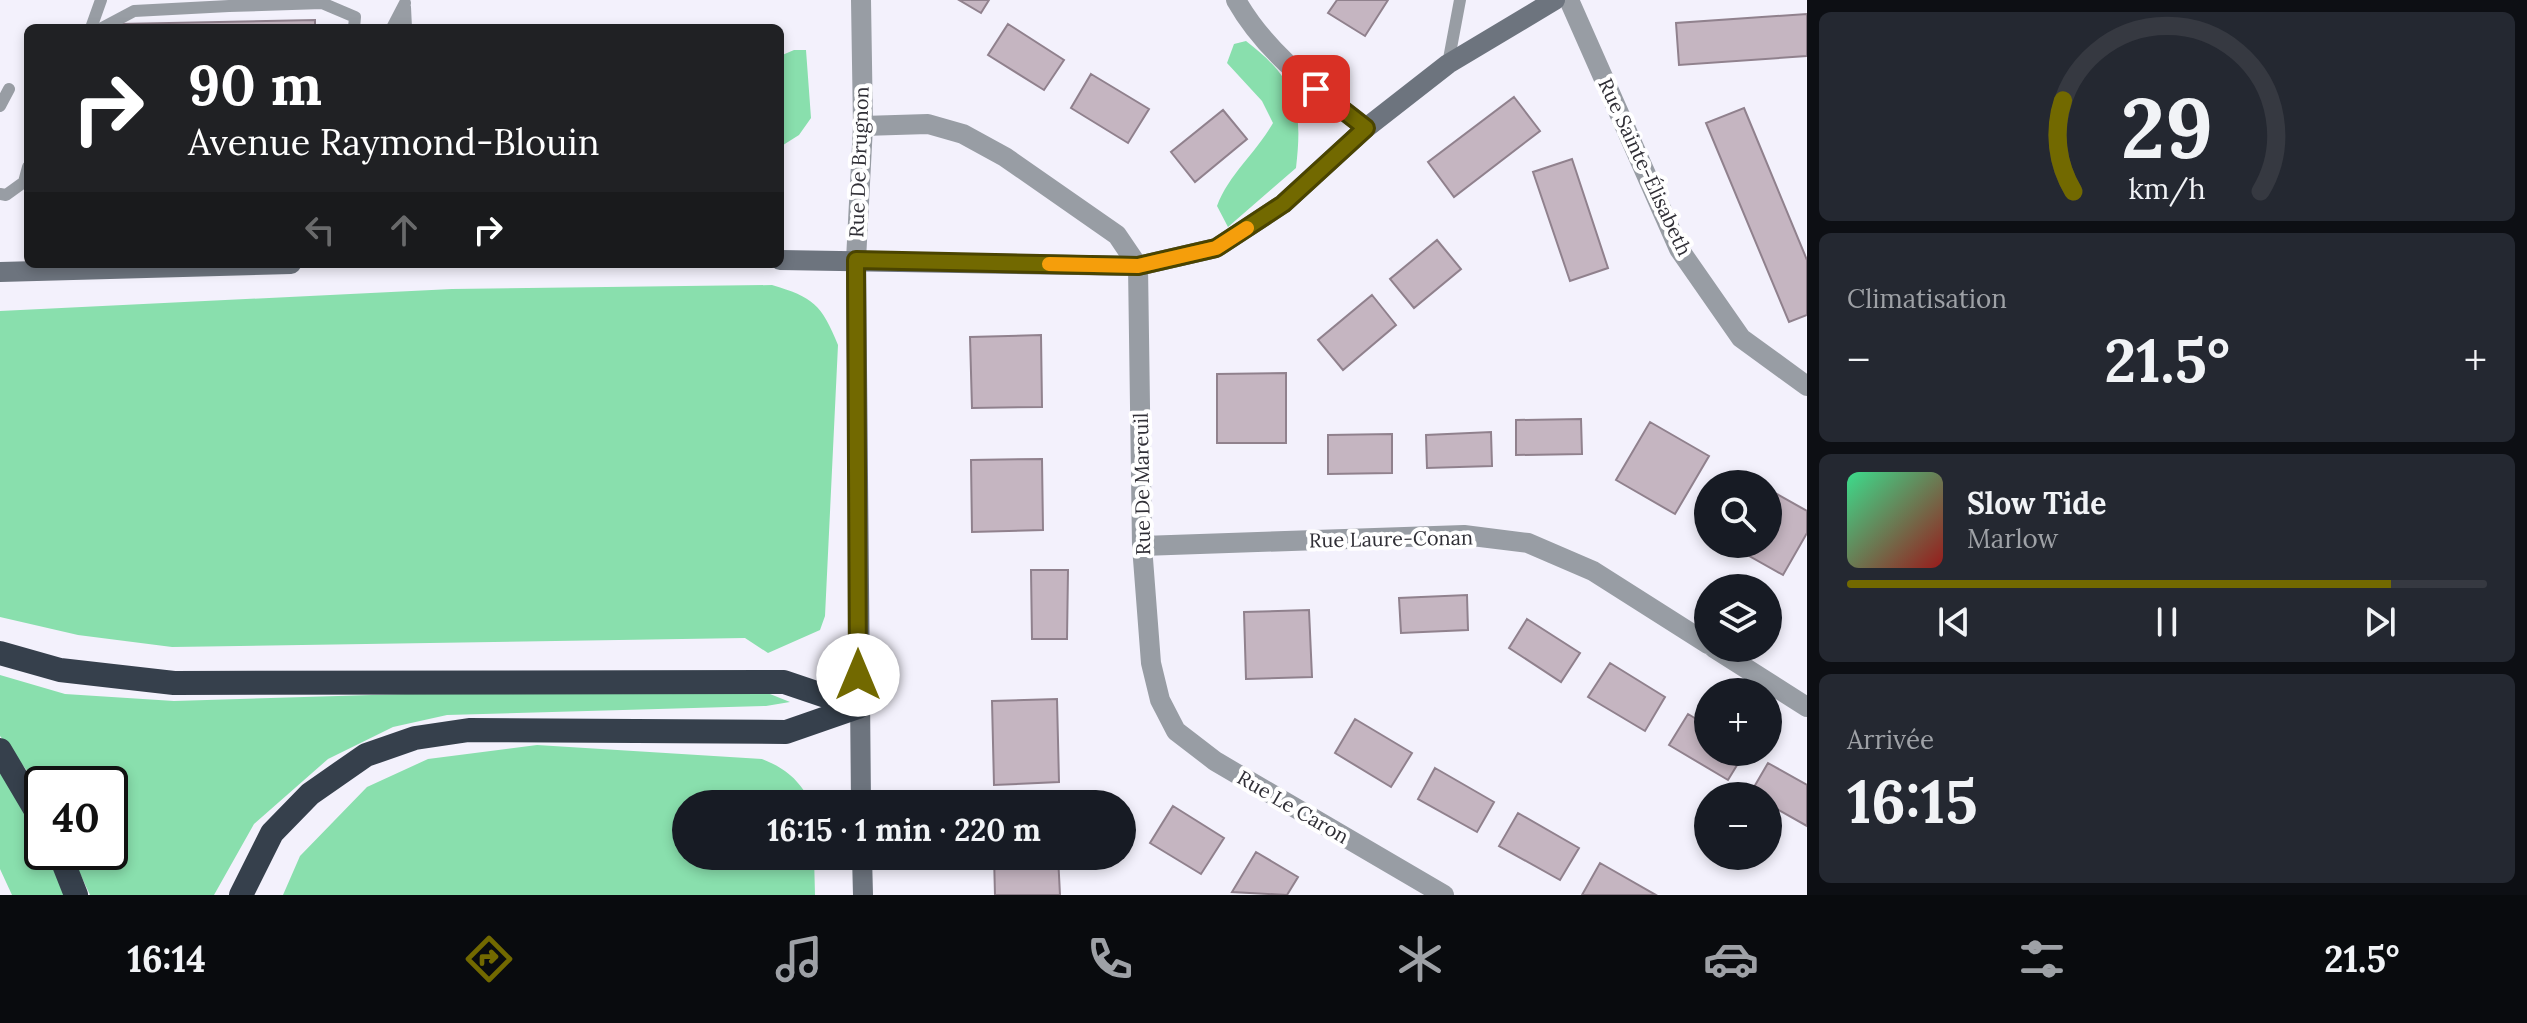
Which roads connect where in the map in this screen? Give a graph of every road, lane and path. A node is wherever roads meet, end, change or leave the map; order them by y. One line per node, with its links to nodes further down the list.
1 (101, 0): 8 (lane)
2 (861, 0): 16 (street, Rue De Brugnon)
3 (1236, 0): 17 (street)
4 (1460, 0): 13 (lane)
5 (1555, 0): 13 (street)
6 (1569, 0): 25 (street, Rue Sainte-Élisabeth)
7 (405, 1): 11 (lane); 12 (lane)
8 (92, 24)
9 (110, 24): 10 (lane)
10 (354, 24)
11 (394, 24)
12 (406, 24)
13 (1448, 64): 17 (street)
14 (9, 89): 15 (lane)
15 (0, 106)
16 (863, 126): 21 (street, Rue De Brugnon); 22 (street)
17 (1366, 128): 22 (street)
18 (24, 182): 19 (lane)
19 (0, 194)
20 (784, 260): 21 (street)
21 (856, 260): 22 (street); 31 (street, Rue De Brugnon)
22 (1138, 266): 26 (street, Rue De Mareuil)
23 (50, 268): 24 (street)
24 (0, 272)
25 (1807, 386)
26 (1142, 546): 27 (street, Rue Laure-Conan); 30 (street, Rue De Mareuil)
27 (1694, 635)
28 (0, 653): 31 (highway)
29 (1736, 662): 32 (street)
30 (1160, 700): 41 (street, Rue Le Caron)
31 (858, 707): 34 (street, Rue De Brugnon); 39 (highway)
32 (1807, 707)
33 (0, 750): 35 (highway)
34 (861, 790)
35 (24, 791)
36 (66, 870): 38 (highway)
37 (862, 870): 40 (street)
38 (76, 895)
39 (241, 895)
40 (863, 895)
41 (1444, 895)

